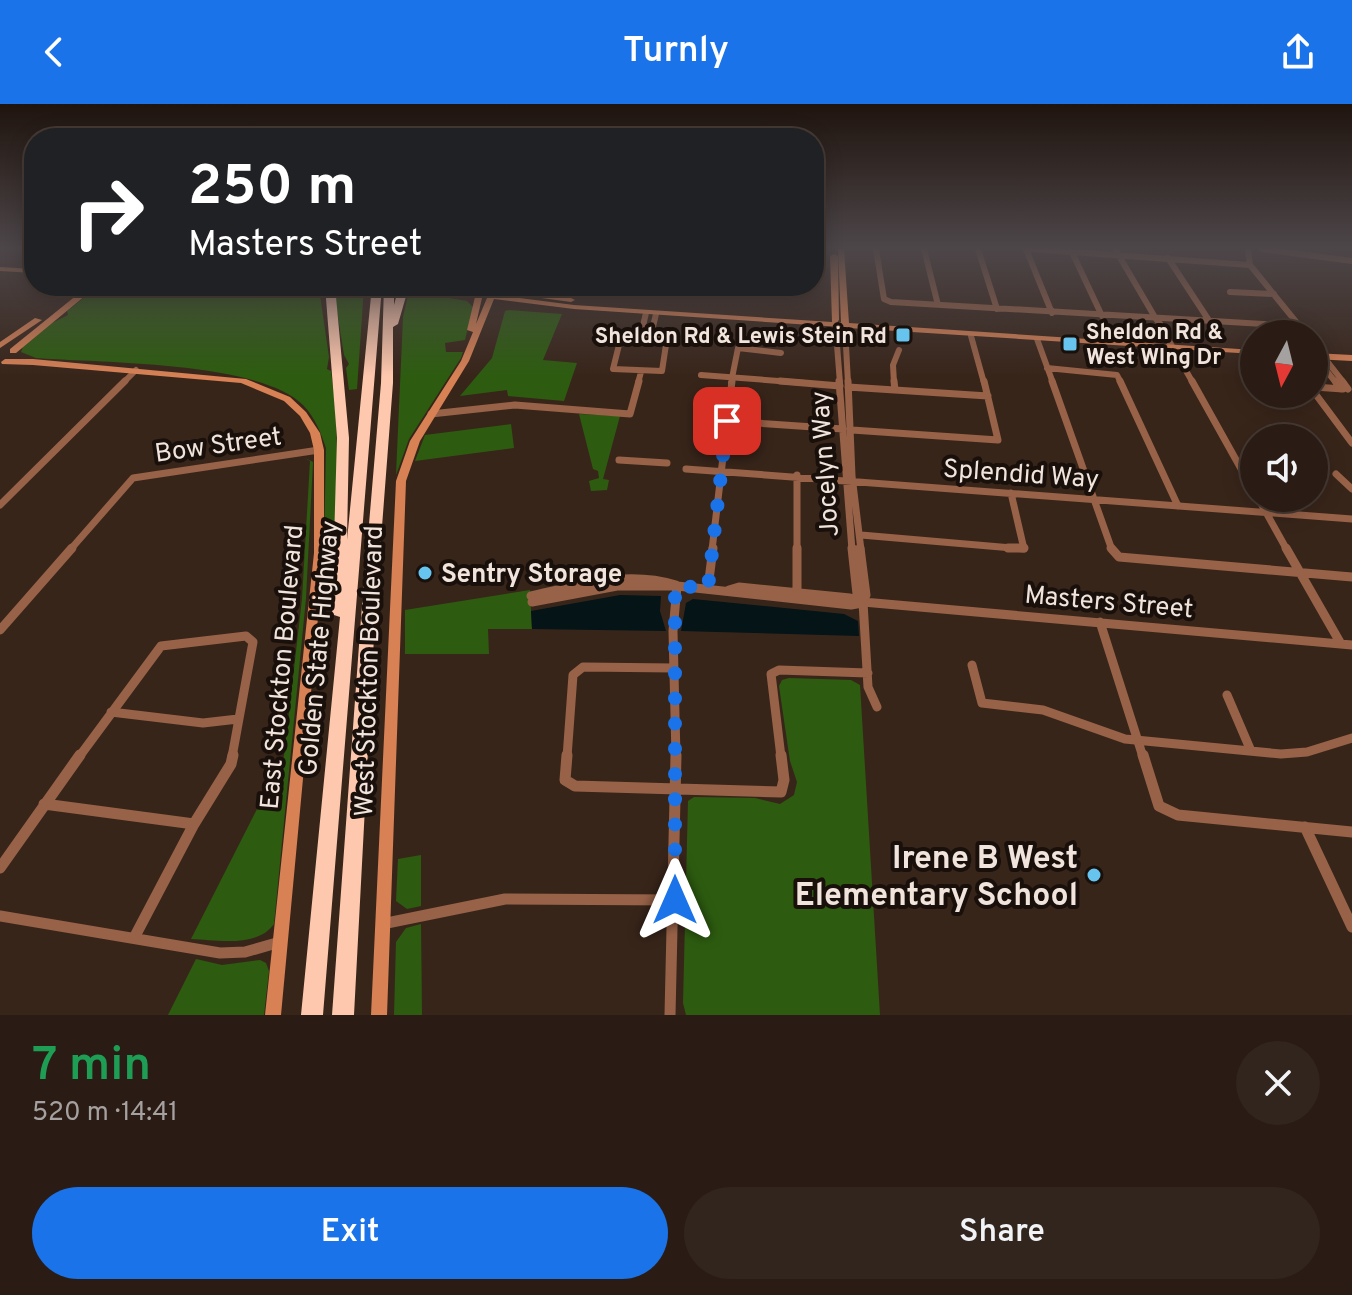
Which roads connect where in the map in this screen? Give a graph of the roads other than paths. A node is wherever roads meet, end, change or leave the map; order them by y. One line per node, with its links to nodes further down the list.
1 (839, 292): 35 (street)
2 (842, 292): 35 (street)
3 (883, 292): 24 (street)
4 (935, 292): 24 (street)
5 (991, 292): 27 (street)
6 (1044, 292): 29 (street)
7 (1091, 292): 31 (street)
8 (1141, 292): 32 (street)
9 (1190, 292): 34 (street)
10 (1230, 292): 12 (street)
11 (1272, 292): 12 (street)
12 (1274, 294): 33 (street)
13 (70, 296): 37 (street)
14 (70, 296): 44 (street)
15 (80, 296): 37 (street)
16 (328, 296): 106 (highway)
17 (374, 296): 106 (highway, Golden State Highway)
18 (389, 296): 40 (highway, Golden State Highway)
19 (404, 296): 40 (highway)
20 (479, 296): 45 (street, West Stockton Boulevard)
21 (492, 296): 45 (street, West Stockton Boulevard)
22 (520, 296): 25 (street)
23 (533, 296): 26 (street)
24 (938, 305): 27 (street)
25 (583, 308): 26 (street); 28 (street)
26 (679, 309): 35 (street)
27 (997, 309): 29 (street)
28 (646, 313): 30 (street); 38 (street)
29 (1052, 313): 31 (street)
30 (656, 314): 35 (street); 39 (street)
31 (1102, 316): 32 (street)
32 (1157, 320): 34 (street); 43 (street)
33 (1294, 320)
34 (1210, 322): 36 (street)
35 (840, 323): 41 (street); 43 (street); 60 (street, Jocelyn Way)
36 (1240, 323)
37 (44, 325): 48 (street)
38 (642, 330): 39 (street); 57 (street)
39 (652, 330): 57 (street)
40 (390, 332): 124 (highway, Golden State Highway)
41 (971, 336): 42 (street); 63 (street)
42 (1037, 339): 43 (street); 55 (street)
43 (1168, 341): 46 (street); 73 (street)
44 (0, 347): 48 (street, East Stockton Boulevard)
45 (470, 347): 65 (street, West Stockton Boulevard)
46 (1240, 349)
47 (899, 350): 62 (street)
48 (13, 352): 52 (street, East Stockton Boulevard); 53 (street)
49 (781, 353): 59 (street)
50 (1328, 353): 51 (street)
51 (1352, 355)
52 (33, 362): 53 (street, East Stockton Boulevard); 56 (street, East Stockton Boulevard)
53 (2, 363)
54 (1328, 366): 61 (street)
55 (1047, 368): 81 (street); 83 (street)
56 (136, 370): 70 (street, East Stockton Boulevard); 82 (street)
57 (641, 372): 65 (street)
58 (701, 375): 59 (street)
59 (732, 379): 60 (street); 66 (street)
60 (844, 386): 62 (street); 67 (street, Jocelyn Way)
61 (1347, 389)
62 (895, 390): 63 (street)
63 (988, 396): 67 (street)
64 (1328, 407): 68 (street)
65 (434, 410): 118 (street, West Stockton Boulevard)
66 (727, 421): 67 (street); 75 (street)
67 (847, 430): 78 (street, Jocelyn Way)
68 (1348, 433): 69 (street)
69 (1352, 443)
70 (319, 450): 96 (street, Bow Street); 121 (street, East Stockton Boulevard)
71 (619, 460): 72 (street)
72 (667, 463)
73 (1240, 467)
74 (686, 469): 75 (street, Splendid Way)
75 (721, 470): 77 (street, Splendid Way); 90 (street)
76 (1336, 474): 79 (street)
77 (797, 475): 78 (street, Splendid Way); 92 (street)
78 (849, 480): 80 (street, Splendid Way); 86 (street, Jocelyn Way); 94 (street, Jocelyn Way)
79 (1352, 489)
80 (1011, 493): 81 (street, Splendid Way); 86 (street)
81 (1093, 499): 83 (street, Splendid Way); 87 (street)
82 (0, 505)
83 (1178, 506): 84 (street, Splendid Way)
84 (1266, 513): 85 (street, Splendid Way); 87 (street)
85 (1352, 519)
86 (861, 535): 94 (street, Jocelyn Way)
87 (1300, 573): 88 (street); 97 (street)
88 (1352, 577)
89 (677, 586): 90 (street, Masters Street); 93 (street, Masters Street); 100 (street)
90 (708, 588): 91 (street, Masters Street)
91 (729, 590): 92 (street, Masters Street); 94 (street, Masters Street)
92 (797, 592): 94 (street, Masters Street)
93 (531, 599)
94 (863, 602): 95 (street, Masters Street); 101 (street, Jocelyn Way)
95 (1100, 622): 97 (street, Masters Street); 108 (street)
96 (0, 630)
97 (1341, 644): 98 (street, Masters Street)
98 (1352, 645)
99 (972, 665): 108 (street)
100 (674, 668): 110 (street); 110 (street)
101 (868, 673): 103 (street, Jocelyn Way); 110 (street)
102 (1227, 695): 109 (street)
103 (877, 707)
104 (111, 712): 105 (street); 105 (street); 111 (street)
105 (238, 719): 112 (street)
106 (336, 727): 123 (highway, Golden State Highway)
107 (1352, 738): 109 (street)
108 (1136, 739): 109 (street); 113 (street)
109 (1251, 751)
110 (675, 787): 116 (street)
111 (44, 804): 112 (street); 115 (street)
112 (194, 824): 120 (street)
113 (1305, 827): 114 (street); 119 (street)
114 (1352, 832)
115 (0, 868)
116 (675, 900): 118 (street); 126 (street)
117 (0, 916): 120 (street)
118 (382, 924): 125 (street, West Stockton Boulevard)
119 (1352, 927)
120 (134, 938): 121 (street)
121 (281, 942): 122 (street, East Stockton Boulevard)
122 (273, 1015)
123 (312, 1015)
124 (343, 1015)
125 (379, 1015)
126 (670, 1015)

